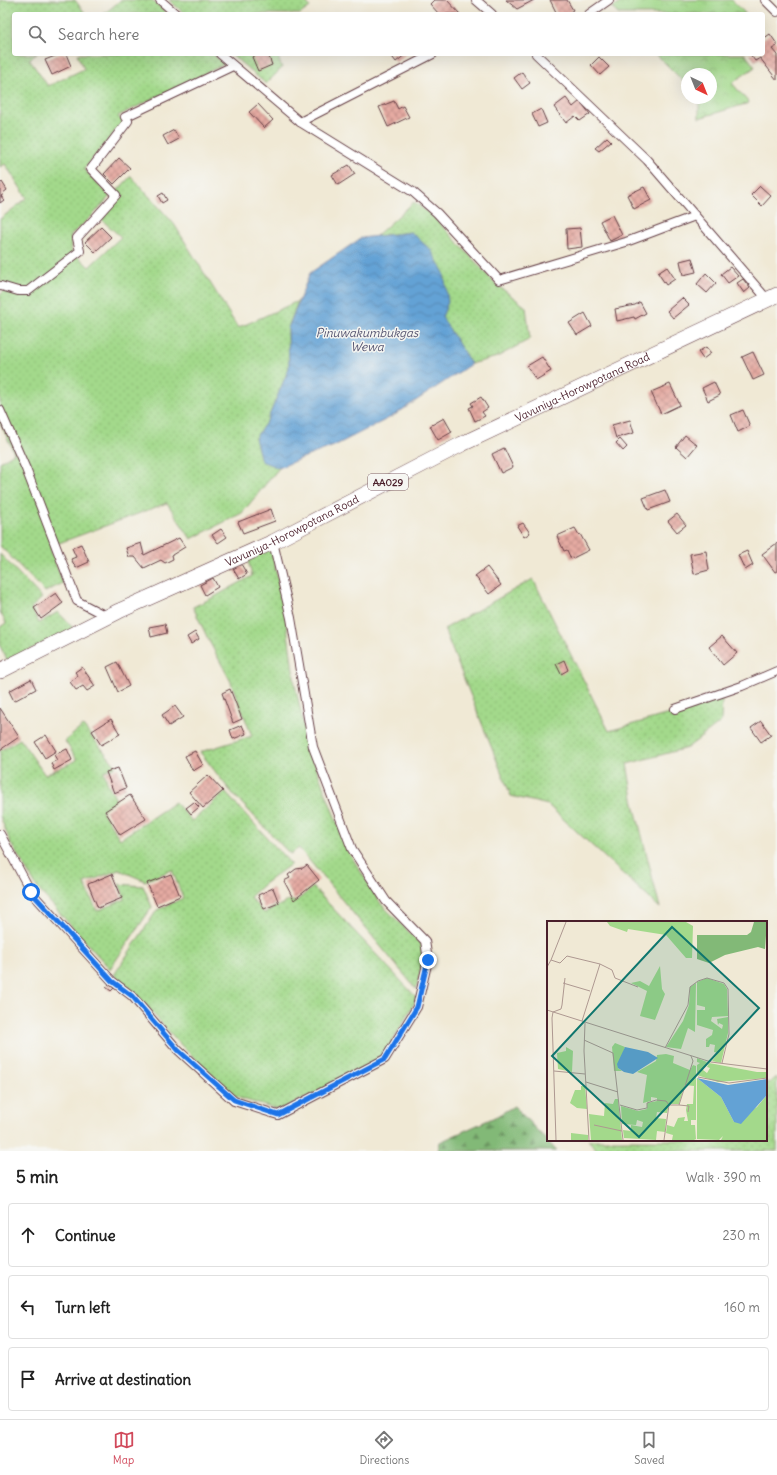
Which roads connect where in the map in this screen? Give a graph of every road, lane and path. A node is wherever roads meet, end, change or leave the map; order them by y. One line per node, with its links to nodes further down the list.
1 (160, 0): 5 (street)
2 (476, 0): 6 (street)
3 (609, 0): 7 (street)
4 (765, 0): 8 (street)
5 (174, 12)
6 (490, 12)
7 (592, 12)
8 (777, 12)
9 (222, 56): 12 (street)
10 (428, 56): 13 (street)
11 (539, 56): 14 (street)
12 (233, 66): 13 (street); 15 (street)
13 (300, 122): 14 (street)
14 (695, 216): 16 (street)
15 (0, 286)
16 (772, 297): 18 (highway, Vavuniya-Horowpotana Road / AA029)
17 (0, 410): 19 (street)
18 (273, 542): 19 (highway, Vavuniya-Horowpotana Road / AA029); 23 (street)
19 (108, 617): 20 (highway, Vavuniya-Horowpotana Road / AA029)
20 (0, 671)
21 (777, 671): 22 (street)
22 (675, 709)
23 (0, 834)

